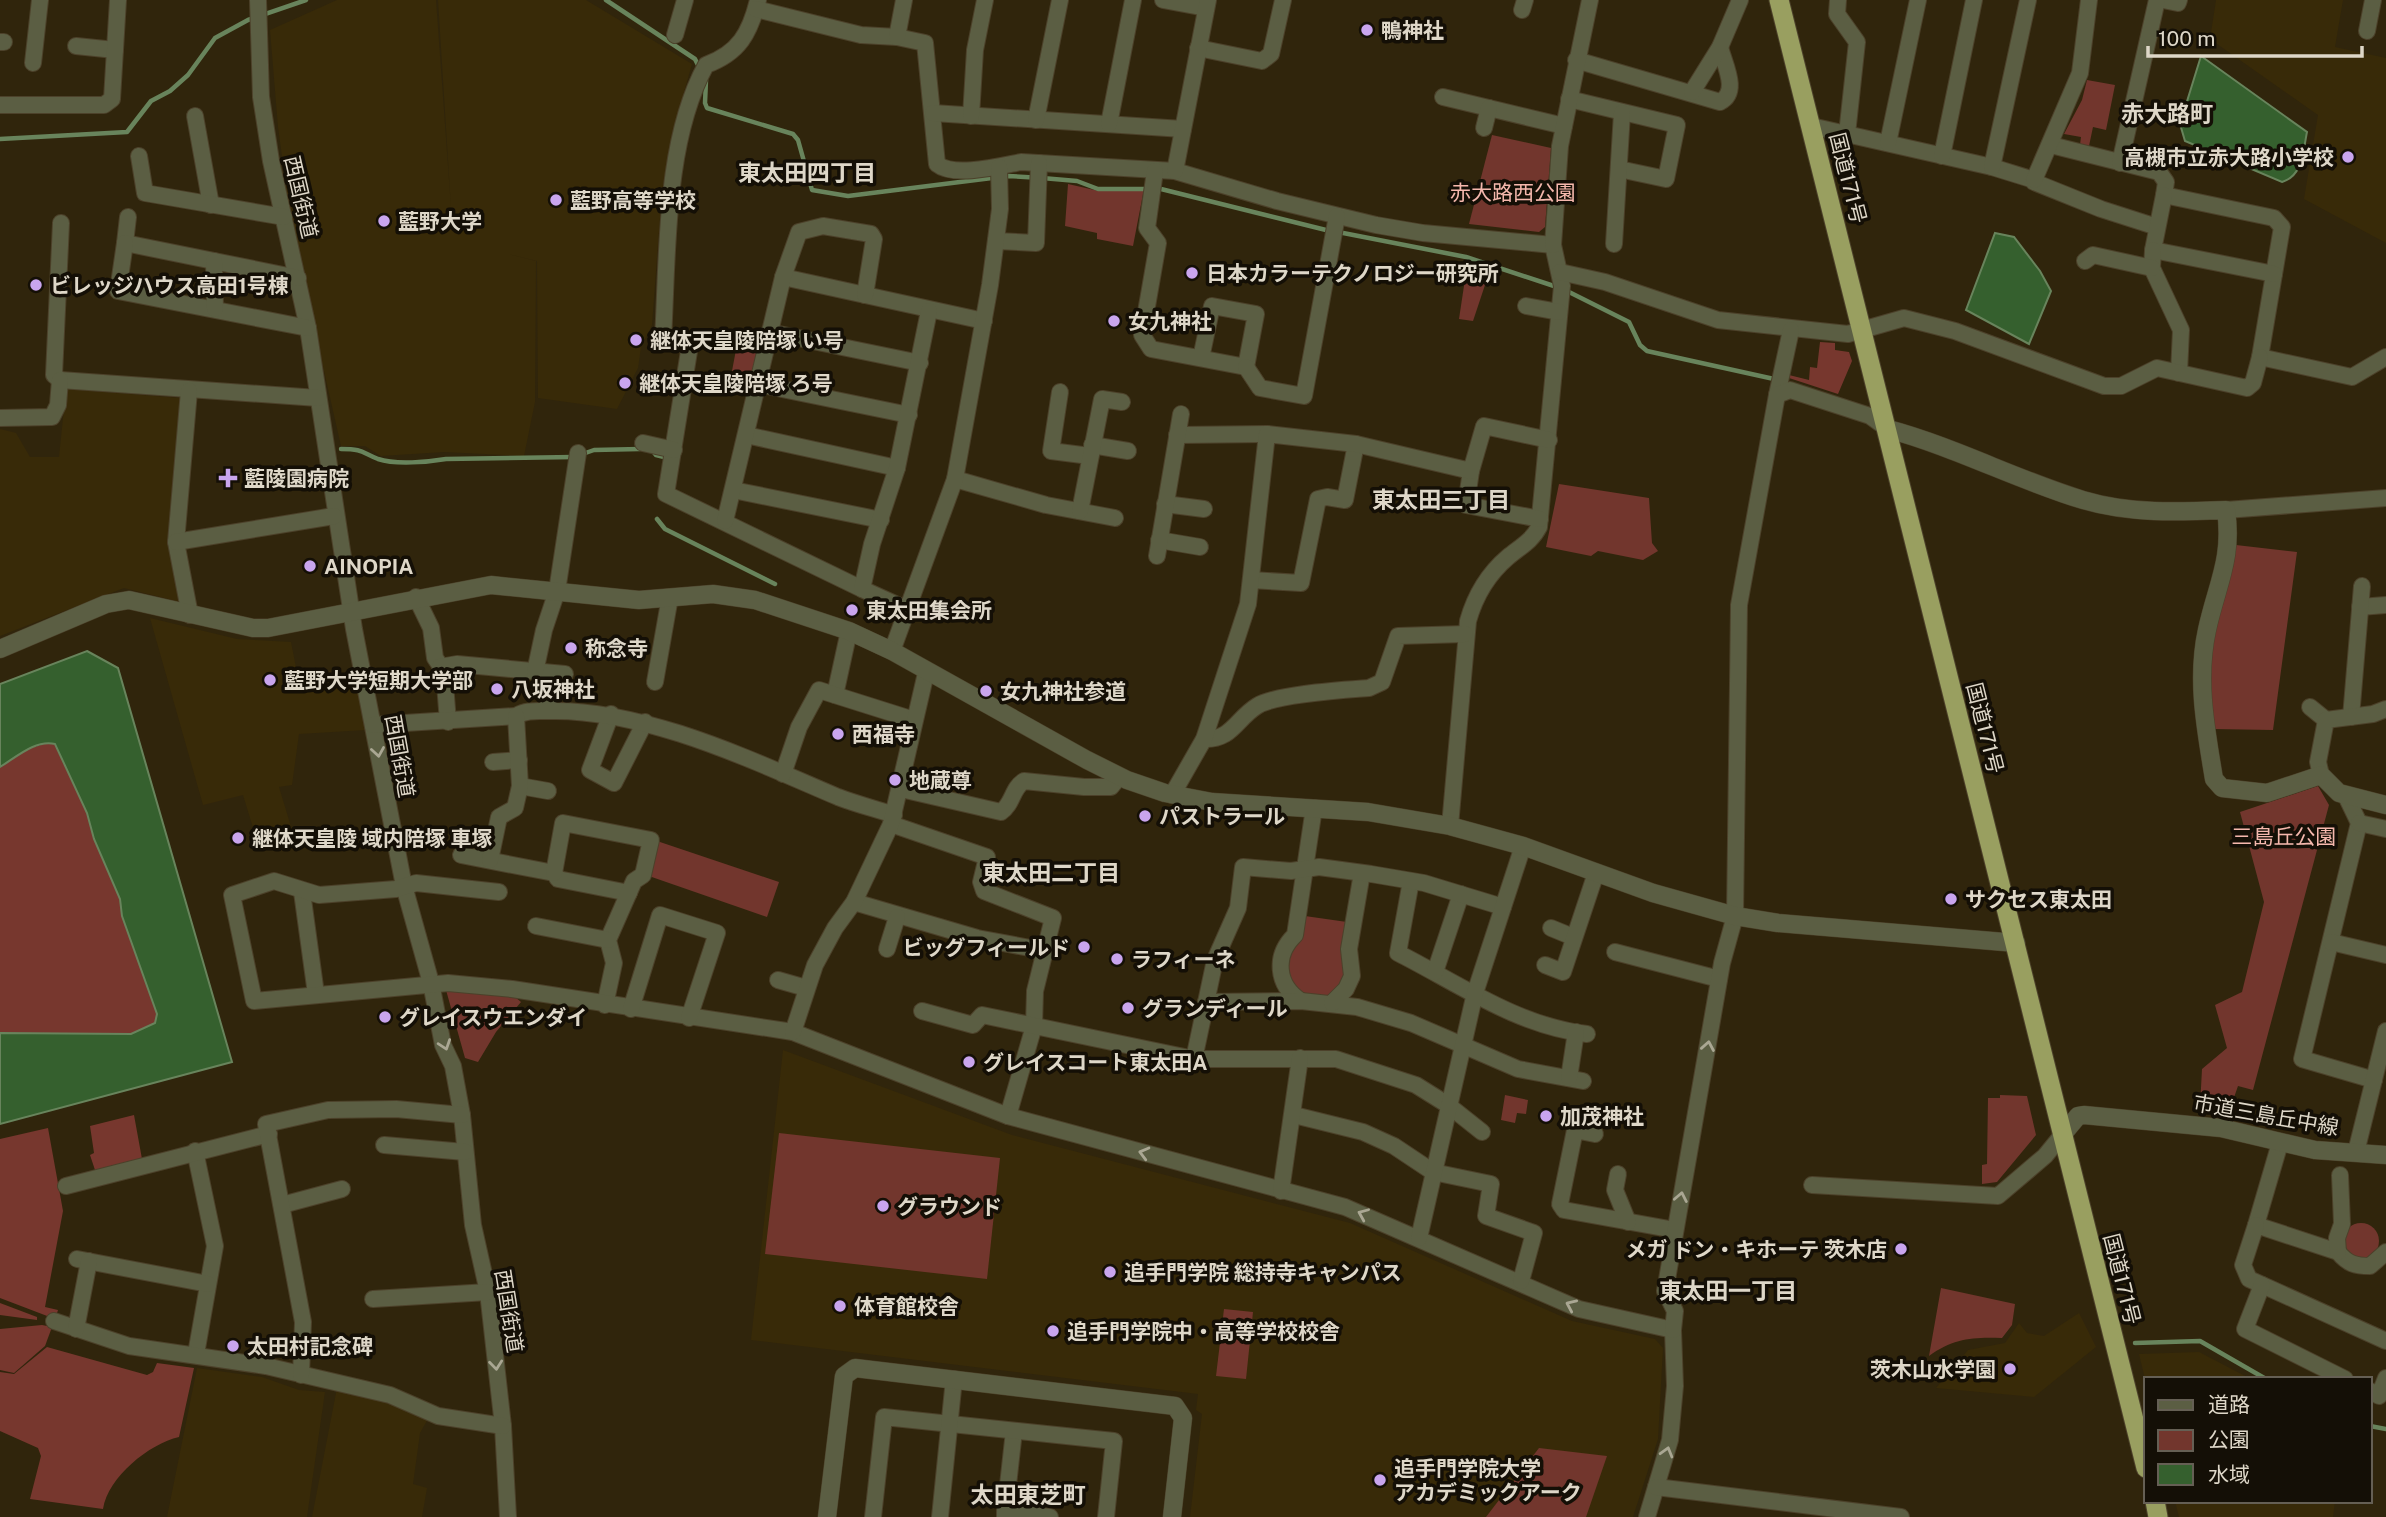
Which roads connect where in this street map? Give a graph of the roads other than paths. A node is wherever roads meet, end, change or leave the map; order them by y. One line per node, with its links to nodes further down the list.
1 (40, 0): 33 (street)
2 (118, 0): 31 (street)
3 (258, 0): 66 (street, 西国街道)
4 (685, 0): 26 (street)
5 (904, 0): 27 (street)
6 (985, 0): 42 (street)
7 (1060, 0): 43 (street)
8 (1133, 0): 44 (street)
9 (1163, 0): 24 (street)
10 (1283, 0): 30 (street)
11 (1590, 0): 32 (street)
12 (1740, 0): 29 (street)
13 (1779, 0): 46 (highway, 国道171号)
14 (1838, 0): 49 (street)
15 (1918, 0): 50 (street)
16 (1974, 0): 53 (street)
17 (2028, 0): 57 (street)
18 (2089, 0): 51 (street)
19 (2157, 0): 55 (street)
20 (2163, 0): 21 (street)
21 (2179, 0)
22 (2373, 0): 25 (street)
23 (757, 4): 27 (street); 116 (street)
24 (1207, 4): 30 (street)
25 (2367, 31)
26 (675, 35)
27 (897, 37): 39 (street)
28 (76, 46): 31 (street)
29 (1720, 47): 34 (street); 34 (street)
30 (1198, 48): 48 (street)
31 (115, 50): 37 (street)
32 (1576, 60): 34 (street); 36 (street)
33 (33, 63)
34 (1692, 92)
35 (1443, 97): 38 (street)
36 (1569, 99): 40 (street); 45 (street)
37 (0, 105)
38 (1489, 108): 45 (street); 47 (street)
39 (933, 113): 42 (street); 56 (street)
40 (1622, 113): 58 (street); 58 (street)
41 (195, 116): 63 (street)
42 (971, 116): 43 (street)
43 (1036, 120): 44 (street)
44 (1109, 124): 48 (street)
45 (1564, 126): 72 (street)
46 (1811, 126): 49 (street); 90 (highway, 国道171号)
47 (1484, 128)
48 (1183, 129): 60 (street)
49 (1847, 134): 50 (street)
50 (1888, 143): 53 (street)
51 (2051, 145): 55 (street); 61 (street)
52 (138, 156): 63 (street)
53 (1942, 156): 57 (street)
54 (1039, 163): 56 (street); 59 (street); 69 (street)
55 (2120, 163): 62 (street)
56 (999, 167): 69 (street)
57 (1992, 167): 61 (street)
58 (1619, 169): 71 (street)
59 (1155, 170): 60 (street); 95 (street)
60 (1175, 171): 64 (street)
61 (2034, 180): 68 (street)
62 (2164, 195): 68 (street); 78 (street)
63 (211, 205): 66 (street)
64 (1337, 216): 72 (street); 97 (street)
65 (128, 217): 70 (street)
66 (285, 217): 80 (street, 西国街道)
67 (61, 223): 99 (street)
68 (2157, 227): 73 (street)
69 (996, 241): 88 (street)
70 (125, 243): 74 (street); 85 (street)
71 (1614, 244)
72 (1553, 245): 77 (street)
73 (2153, 250): 76 (street); 78 (street)
74 (214, 261): 80 (street); 85 (street)
75 (2085, 261): 76 (street)
76 (2152, 268): 98 (street)
77 (1560, 272): 87 (street); 91 (street)
78 (2274, 274): 93 (street)
79 (783, 277): 82 (street); 82 (street); 92 (street)
80 (298, 278): 89 (street, 西国街道)
81 (1216, 289): 83 (street)
82 (865, 295): 86 (street)
83 (1212, 306): 95 (street); 97 (street)
84 (1526, 306): 87 (street)
85 (215, 309): 89 (street)
86 (929, 311): 88 (street); 96 (street)
87 (1559, 312): 113 (street)
88 (984, 321): 122 (street)
89 (308, 328): 104 (street, 西国街道)
90 (1863, 329): 91 (street); 98 (street); 109 (highway, 国道171号)
91 (1791, 330): 103 (street)
92 (769, 331): 96 (street); 100 (street)
93 (2260, 357): 94 (street); 98 (street)
94 (2386, 357)
95 (1201, 358): 97 (street)
96 (920, 363): 107 (street)
97 (1246, 367)
98 (2179, 373)
99 (60, 380): 101 (street); 108 (street)
100 (758, 384): 107 (street); 111 (street)
101 (189, 391): 104 (street); 134 (street)
102 (1060, 393): 117 (street)
103 (1777, 395): 109 (street); 200 (street)
104 (318, 398): 129 (street, 西国街道)
105 (1122, 402): 117 (street)
106 (1181, 414): 112 (street)
107 (909, 415): 120 (street)
108 (0, 418)
109 (1888, 429): 127 (street); 206 (highway, 国道171号)
110 (1267, 434): 112 (street); 115 (street); 136 (street)
111 (746, 435): 120 (street); 123 (street)
112 (1177, 435): 125 (street)
113 (1549, 440): 121 (street); 131 (street)
114 (643, 443): 116 (street)
115 (1356, 444): 121 (street); 136 (street)
116 (674, 450): 133 (street)
117 (1091, 451): 118 (street); 128 (street)
118 (1128, 451)
119 (577, 455): 139 (street)
120 (897, 468): 132 (street)
121 (1471, 471): 131 (street)
122 (956, 480): 128 (street); 144 (street)
123 (733, 490): 132 (street); 133 (street)
124 (2386, 498): 127 (street)
125 (1166, 504): 126 (street); 135 (street)
126 (1204, 509)
127 (2226, 510): 171 (street)
128 (1080, 511): 130 (street)
129 (334, 516): 134 (street); 145 (street, 西国街道)
130 (1115, 518)
131 (1540, 519): 148 (street)
132 (881, 520): 138 (street)
133 (725, 521): 138 (street)
134 (176, 542): 146 (street)
135 (1200, 547)
136 (1251, 580): 167 (street)
137 (2362, 586): 143 (street)
138 (862, 589): 144 (street)
139 (557, 591): 140 (street); 141 (street); 152 (street)
140 (416, 597): 145 (street); 151 (street)
141 (670, 597): 147 (street); 154 (street)
142 (2386, 605): 143 (street)
143 (2360, 607): 161 (street)
144 (906, 609): 150 (street)
145 (352, 612): 146 (street); 166 (street, 西国街道)
146 (190, 615): 149 (street)
147 (849, 631): 150 (street); 155 (street)
148 (1465, 634): 167 (street); 182 (street)
149 (0, 649)
150 (892, 651): 153 (street)
151 (440, 667): 152 (street); 164 (street)
152 (550, 673): 158 (street)
153 (926, 673): 162 (street); 172 (street)
154 (655, 682)
155 (835, 695): 162 (street); 170 (street)
156 (2310, 707): 163 (street)
157 (2386, 709): 161 (street)
158 (548, 711): 159 (street); 160 (street)
159 (611, 714): 165 (street); 165 (street)
160 (516, 716): 164 (street); 168 (street)
161 (2351, 717): 163 (street)
162 (914, 720): 174 (street)
163 (2326, 720): 171 (street)
164 (448, 722): 166 (street)
165 (645, 722): 170 (street)
166 (373, 725): 192 (street, 西国街道, one-way to 192)
167 (1204, 739): 176 (street)
168 (519, 760): 169 (street); 173 (street)
169 (493, 762)
170 (783, 774): 180 (street)
171 (2321, 775): 177 (street)
172 (1119, 777): 174 (street); 176 (street)
173 (520, 786): 175 (street); 186 (street)
174 (901, 789): 180 (street)
175 (548, 791)
176 (1172, 795): 179 (street)
177 (2346, 796): 178 (street); 181 (street)
178 (2386, 805)
179 (1314, 808): 182 (street); 187 (street)
180 (893, 820): 197 (street); 208 (street)
181 (2360, 823): 183 (street); 205 (street)
182 (1450, 826): 184 (street)
183 (2386, 829)
184 (1522, 846): 190 (street); 198 (street)
185 (461, 855): 186 (street)
186 (490, 860): 188 (street)
187 (1305, 869): 189 (street); 219 (street); 220 (street)
188 (554, 873): 195 (street); 195 (street)
189 (1362, 873): 191 (street); 221 (street)
190 (1596, 873): 200 (street); 203 (street)
191 (1411, 881): 196 (street); 212 (street)
192 (404, 886): 193 (street); 194 (street); 215 (street, 西国街道)
193 (302, 891): 218 (street); 218 (street)
194 (499, 892)
195 (629, 893): 204 (street)
196 (1461, 894): 198 (street); 212 (street)
197 (854, 902): 199 (street); 216 (street)
198 (1503, 906): 217 (street)
199 (897, 916): 207 (street); 208 (street)
200 (1735, 916): 206 (street); 213 (street)
201 (536, 926): 204 (street)
202 (1552, 928): 203 (street)
203 (1573, 937): 211 (street)
204 (608, 940): 222 (street)
205 (2331, 942): 210 (street); 232 (street)
206 (2016, 943): 240 (highway, 国道171号)
207 (887, 949)
208 (1046, 951): 226 (street)
209 (1615, 952): 213 (street)
210 (2386, 955)
211 (1545, 965)
212 (1435, 972): 217 (street)
213 (1719, 979): 257 (street, one-way to 213)
214 (778, 980): 216 (street)
215 (431, 983): 218 (street); 222 (street); 234 (street, 西国街道, one-way to 234)
216 (806, 988): 228 (street)
217 (1475, 993): 229 (street); 229 (street)
218 (316, 994)
219 (1301, 1000): 220 (street); 221 (street)
220 (1206, 1002): 231 (street)
221 (1332, 1003): 229 (street)
222 (605, 1004): 223 (street)
223 (631, 1009): 225 (street); 225 (street)
224 (922, 1011): 226 (street)
225 (689, 1018): 228 (street)
226 (1034, 1026): 231 (street); 236 (street)
227 (2386, 1031): 232 (street)
228 (793, 1032): 236 (street)
229 (1462, 1045): 233 (street)
230 (1300, 1058): 231 (street); 233 (street); 235 (street)
231 (1194, 1059)
232 (2374, 1080): 245 (street)
233 (1448, 1105): 237 (street); 247 (street)
234 (463, 1115): 238 (street); 244 (street, 西国街道)
235 (1294, 1115): 247 (street); 253 (street)
236 (1008, 1116): 253 (street, one-way to 236)
237 (1482, 1132)
238 (269, 1134): 243 (street); 254 (street)
239 (1595, 1134): 255 (street)
240 (2063, 1134): 241 (street, 市道三島丘中線); 250 (street); 279 (highway, 国道171号)
241 (2280, 1143): 245 (street, 市道三島丘中線); 256 (street)
242 (384, 1145): 244 (street)
243 (195, 1152): 251 (street); 262 (street)
244 (465, 1152): 264 (street, 西国街道)
245 (2356, 1152): 246 (street, 市道三島丘中線)
246 (2386, 1155)
247 (1433, 1172): 258 (street); 261 (street)
248 (1618, 1174): 255 (street)
249 (2340, 1175): 259 (street)
250 (1812, 1185)
251 (66, 1186)
252 (342, 1189): 254 (street)
253 (1282, 1191): 258 (street, one-way to 253)
254 (282, 1205): 271 (street)
255 (1628, 1222): 257 (street)
256 (2256, 1225): 259 (street); 263 (street)
257 (1675, 1230): 268 (street)
258 (1419, 1238): 261 (street)
259 (2338, 1252): 260 (street)
260 (2386, 1252)
261 (1521, 1281): 268 (street, one-way to 261)
262 (208, 1284): 267 (street); 270 (street)
263 (2262, 1285): 269 (street); 272 (street)
264 (488, 1292): 265 (street); 277 (street, 西国街道, one-way to 277)
265 (373, 1299)
266 (54, 1321): 267 (street)
267 (76, 1329): 270 (street)
268 (1673, 1330): 280 (street, one-way to 268)
269 (2386, 1341)
270 (196, 1354): 271 (street)
271 (301, 1375): 277 (street)
272 (2341, 1377)
273 (2386, 1378): 275 (street)
274 (954, 1379): 276 (street); 283 (street); 288 (street)
275 (2372, 1392)
276 (949, 1424): 278 (street); 284 (street); 285 (street)
277 (503, 1426): 282 (street, 西国街道)
278 (1014, 1431): 281 (street); 287 (street)
279 (2144, 1460)
280 (1657, 1487): 289 (street); 290 (street)
281 (1005, 1515): 286 (street)
282 (508, 1517)
283 (827, 1517)
284 (873, 1517)
285 (940, 1517)
286 (1050, 1517)
287 (1106, 1517)
288 (1172, 1517)
289 (1647, 1517)
290 (1900, 1517)

